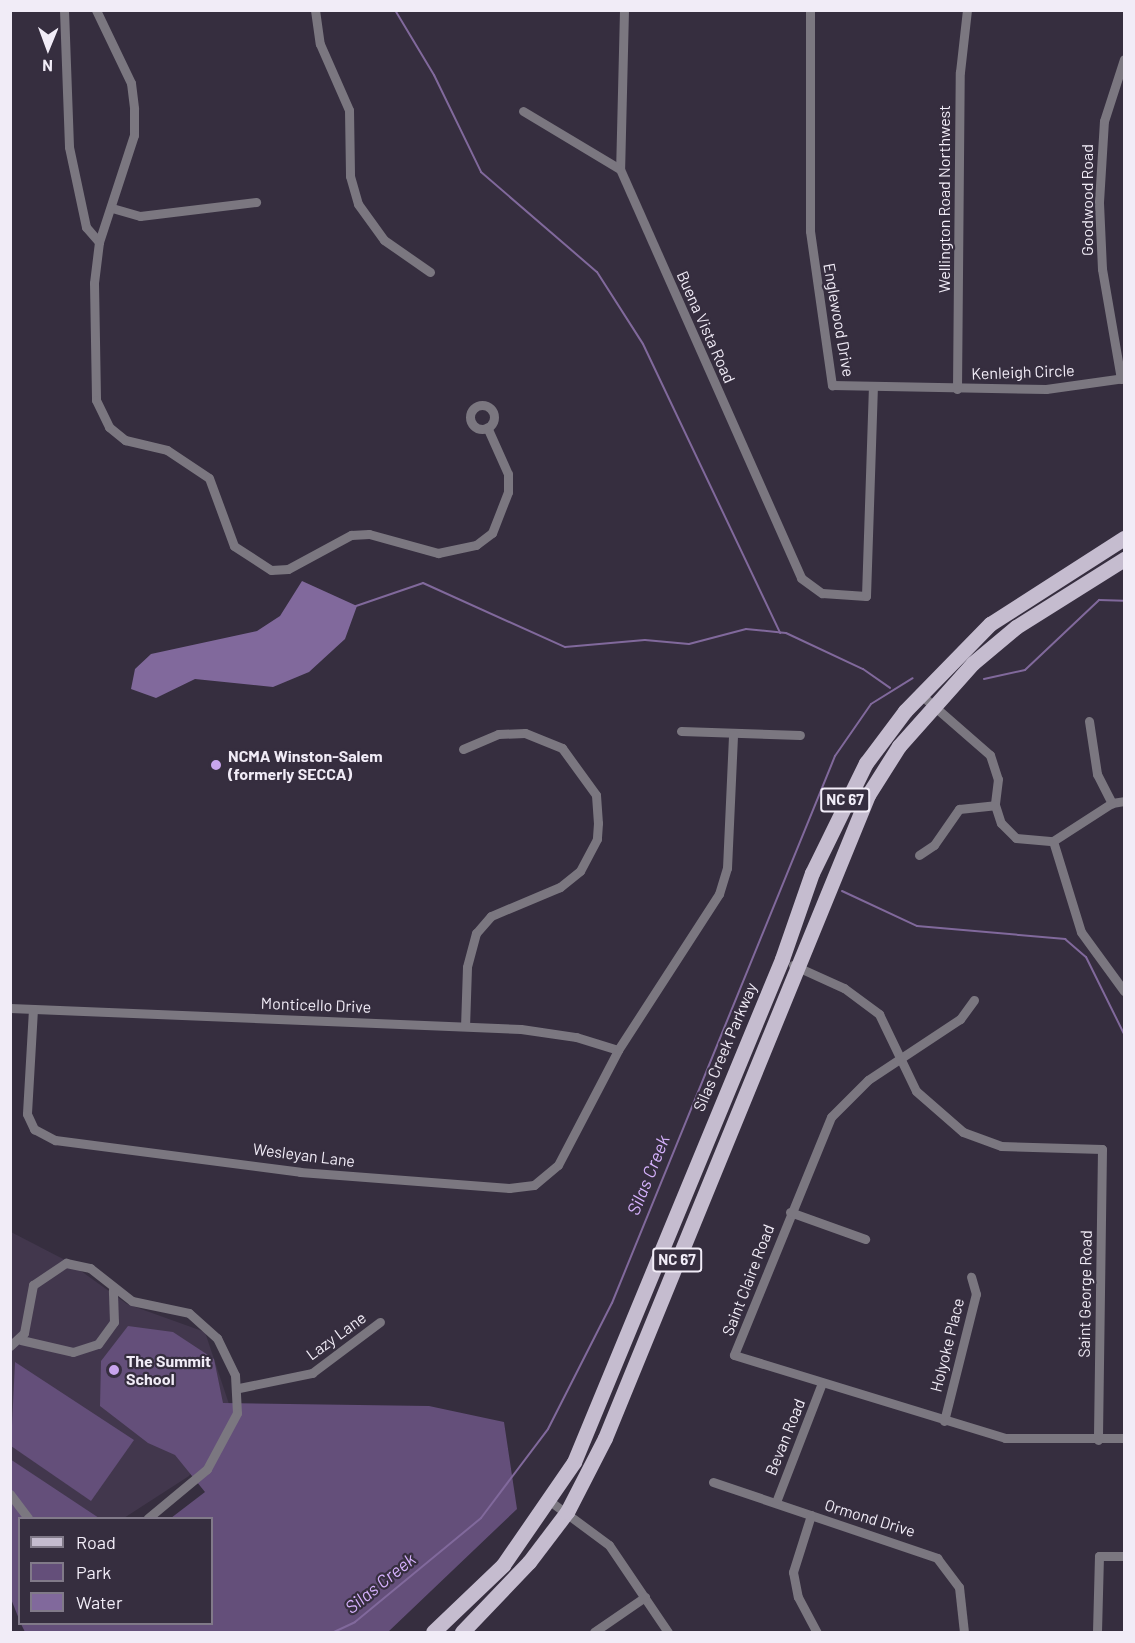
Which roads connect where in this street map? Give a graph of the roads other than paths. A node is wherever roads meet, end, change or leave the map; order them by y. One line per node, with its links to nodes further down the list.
1 (64, 10): 12 (street)
2 (96, 10): 11 (street)
3 (315, 10): 13 (street)
4 (624, 10): 9 (street, Buena Vista Road)
5 (810, 10): 15 (street, Englewood Drive)
6 (967, 10): 16 (street, Wellington Road Northwest)
7 (1125, 59): 14 (street, Goodwood Road)
8 (523, 111): 9 (street)
9 (620, 169): 20 (street, Buena Vista Road)
10 (256, 202): 11 (street)
11 (112, 208): 12 (street)
12 (99, 242): 17 (street)
13 (430, 272)
14 (1123, 378): 16 (street, Kenleigh Circle)
15 (873, 386): 16 (street, Kenleigh Circle); 20 (street, Englewood Drive)
16 (957, 389)
17 (487, 428)
18 (1125, 538): 21 (main road, Silas Creek Parkway / NC 67)
19 (1125, 559): 22 (main road, Silas Creek Parkway / NC 67)
20 (866, 596)
21 (921, 694): 22 (street); 33 (main road, Silas Creek Parkway / NC 67)
22 (935, 706): 30 (street); 33 (main road, Silas Creek Parkway / NC 67)
23 (1089, 721): 29 (street)
24 (681, 731): 25 (street)
25 (733, 734): 26 (street); 39 (street, Wesleyan Lane)
26 (800, 735)
27 (463, 749): 38 (street)
28 (1125, 801): 29 (street)
29 (1112, 803): 31 (street)
30 (995, 805): 31 (street); 32 (street)
31 (1053, 841): 34 (street)
32 (919, 855)
33 (789, 963): 40 (street); 55 (main road, Silas Creek Parkway / NC 67); 57 (main road, Silas Creek Parkway / NC 67)
34 (1125, 991)
35 (974, 1000): 40 (street, Saint Claire Road)
36 (10, 1008): 37 (street, Monticello Drive)
37 (33, 1009): 38 (street, Monticello Drive); 39 (street, Wesleyan Lane)
38 (465, 1026): 39 (street, Monticello Drive)
39 (618, 1050)
40 (902, 1057): 41 (street, Saint Claire Road); 52 (street, Saint George Road)
41 (790, 1212): 42 (street); 48 (street, Saint Claire Road)
42 (865, 1239)
43 (971, 1277): 50 (street, Holyoke Place)
44 (113, 1289): 46 (street); 46 (street); 49 (street)
45 (380, 1322): 49 (street, Lazy Lane)
46 (21, 1340): 47 (street)
47 (10, 1346)
48 (822, 1383): 50 (street, Saint Claire Road); 56 (street, Bevan Road)
49 (238, 1388): 60 (street)
50 (944, 1421): 52 (street, Saint Claire Road)
51 (1125, 1438): 52 (street, Saint Claire Road)
52 (1098, 1440)
53 (713, 1482): 56 (street, Ormond Drive)
54 (10, 1494): 59 (street)
55 (551, 1502): 57 (street); 63 (main road, Silas Creek Parkway / NC 67)
56 (776, 1502): 58 (street, Ormond Drive)
57 (567, 1512): 62 (street); 64 (main road, Silas Creek Parkway / NC 67)
58 (811, 1515): 67 (street); 68 (street, Ormond Drive)
59 (27, 1517)
60 (149, 1517)
61 (1125, 1556): 69 (street)
62 (645, 1597): 65 (street); 66 (street)
63 (433, 1632)
64 (462, 1632)
65 (594, 1632)
66 (668, 1632)
67 (817, 1632)
68 (964, 1632)
69 (1097, 1632)

